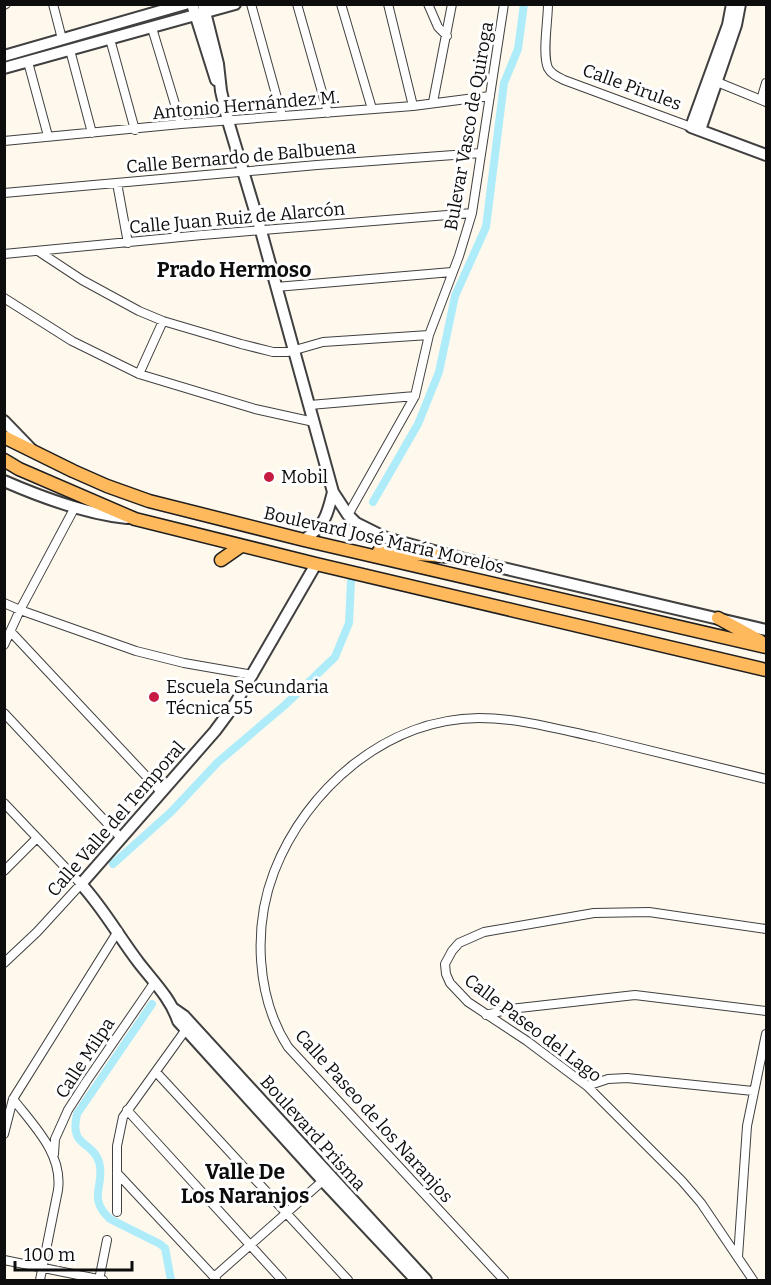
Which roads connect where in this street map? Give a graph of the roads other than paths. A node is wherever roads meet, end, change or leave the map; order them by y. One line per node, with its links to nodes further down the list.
1 (53, 4): 18 (street)
2 (185, 4): 18 (street)
3 (192, 4): 15 (street)
4 (235, 4): 15 (street)
5 (251, 4): 32 (street)
6 (297, 4): 31 (street)
7 (341, 4): 30 (street)
8 (388, 4): 29 (street)
9 (428, 4): 17 (street)
10 (452, 4): 17 (street)
11 (504, 4): 26 (street, Bulevar Vasco de Quiroga)
12 (548, 4): 35 (street, Calle Pirules)
13 (732, 4): 35 (street)
14 (741, 4): 24 (street)
15 (201, 11): 16 (street); 33 (street)
16 (152, 28): 19 (street); 34 (street)
17 (447, 36): 28 (street)
18 (62, 39): 21 (street)
19 (110, 39): 20 (street); 36 (street)
20 (70, 50): 22 (street); 37 (street)
21 (4, 56)
22 (28, 62): 23 (street); 38 (street)
23 (4, 68)
24 (717, 82): 27 (street); 35 (street)
25 (766, 83): 27 (street)
26 (490, 96): 28 (street, Antonio Hernández M.); 40 (street, Bulevar Vasco de Quiroga)
27 (764, 101)
28 (433, 102): 29 (street, Antonio Hernández M.)
29 (413, 105): 30 (street, Antonio Hernández M.)
30 (372, 109): 31 (street, Antonio Hernández M.)
31 (328, 113): 32 (street, Antonio Hernández M.)
32 (282, 116): 33 (street, Antonio Hernández M.)
33 (228, 121): 34 (street, Antonio Hernández M.); 42 (street)
34 (181, 124): 36 (street, Antonio Hernández M.)
35 (695, 129): 41 (street, Calle Pirules)
36 (135, 130): 37 (street, Antonio Hernández M.)
37 (92, 133): 38 (street, Antonio Hernández M.)
38 (48, 136): 39 (street, Antonio Hernández M.)
39 (4, 141)
40 (481, 153): 42 (street, Calle Bernardo de Balbuena); 45 (street, Bulevar Vasco de Quiroga)
41 (766, 155)
42 (243, 172): 43 (street, Calle Bernardo de Balbuena); 46 (street)
43 (117, 183): 44 (street, Calle Bernardo de Balbuena); 47 (street)
44 (4, 193)
45 (472, 213): 46 (street, Calle Juan Ruiz de Alarcón); 50 (street, Bulevar Vasco de Quiroga)
46 (261, 231): 47 (street, Calle Juan Ruiz de Alarcón); 51 (street)
47 (128, 243): 48 (street, Calle Juan Ruiz de Alarcón)
48 (38, 250): 49 (street, Calle Juan Ruiz de Alarcón); 53 (street)
49 (4, 254)
50 (452, 272): 51 (street); 54 (street, Bulevar Vasco de Quiroga)
51 (276, 287): 55 (street)
52 (4, 298): 56 (street)
53 (163, 321): 55 (street); 56 (street)
54 (429, 335): 55 (street); 57 (street, Bulevar Vasco de Quiroga)
55 (294, 349): 58 (street)
56 (139, 374): 60 (street)
57 (415, 396): 58 (street); 67 (street, Bulevar Vasco de Quiroga)
58 (310, 405): 60 (street)
59 (4, 421): 62 (street)
60 (314, 422): 65 (street)
61 (4, 437): 62 (main road, Boulevard José María Morelos)
62 (32, 450): 69 (main road, Boulevard José María Morelos)
63 (4, 460): 68 (main road, Boulevard José María Morelos)
64 (4, 482): 66 (street)
65 (333, 492): 67 (street, Boulevard José María Morelos); 69 (street)
66 (75, 507): 68 (street); 76 (street)
67 (348, 515): 72 (street, Boulevard José María Morelos)
68 (135, 519): 70 (main road, Boulevard José María Morelos)
69 (304, 540): 71 (main road, Boulevard José María Morelos)
70 (241, 546): 73 (main road); 74 (main road, Boulevard José María Morelos)
71 (336, 547): 72 (main road); 81 (main road, Boulevard José María Morelos)
72 (456, 557): 77 (street, Boulevard José María Morelos)
73 (222, 560)
74 (316, 564): 82 (main road, Boulevard José María Morelos); 83 (street, Calle Valle del Temporal)
75 (4, 603): 76 (street)
76 (20, 610): 79 (street); 83 (street)
77 (718, 618): 78 (street, Boulevard José María Morelos); 81 (main road)
78 (766, 630)
79 (11, 632): 80 (street); 86 (street)
80 (4, 645)
81 (766, 646)
82 (766, 670)
83 (253, 675): 86 (street, Calle Valle del Temporal)
84 (4, 713): 89 (street)
85 (766, 779): 123 (street, Calle Paseo de los Naranjos)
86 (161, 792): 89 (street, Calle Valle del Temporal)
87 (4, 803): 88 (street)
88 (37, 838): 90 (street); 91 (street)
89 (121, 838): 91 (street, Calle Valle del Temporal)
90 (4, 872)
91 (81, 884): 93 (street, Boulevard Prisma); 94 (street, Calle Valle del Temporal)
92 (766, 929): 97 (street, Calle Paseo del Lago)
93 (118, 931): 95 (street, Boulevard Prisma); 103 (street)
94 (4, 963)
95 (154, 983): 98 (street, Boulevard Prisma); 106 (street, Calle Milpa)
96 (766, 1011): 97 (street)
97 (486, 1015): 101 (street, Calle Paseo del Lago)
98 (189, 1027): 100 (street); 108 (street, Boulevard Prisma)
99 (766, 1034): 102 (street)
100 (156, 1072): 104 (street); 110 (street)
101 (587, 1086): 102 (street); 113 (street, Calle Paseo del Lago)
102 (753, 1091): 113 (street)
103 (13, 1099): 105 (street); 106 (street)
104 (127, 1110): 107 (street); 112 (street)
105 (4, 1134)
106 (54, 1154): 115 (street)
107 (117, 1173): 109 (street); 116 (street)
108 (326, 1178): 110 (street); 121 (street, Boulevard Prisma); 122 (street, Boulevard Prisma)
109 (117, 1212)
110 (288, 1214): 112 (street); 120 (street)
111 (107, 1240): 117 (street)
112 (251, 1246): 116 (street); 119 (street)
113 (738, 1257): 124 (street, Calle Paseo del Lago)
114 (4, 1260): 115 (street)
115 (43, 1268): 117 (street); 118 (street)
116 (216, 1279)
117 (100, 1280)
118 (40, 1281)
119 (282, 1281)
120 (348, 1281)
121 (416, 1281)
122 (426, 1281)
123 (504, 1281)
124 (753, 1281)

